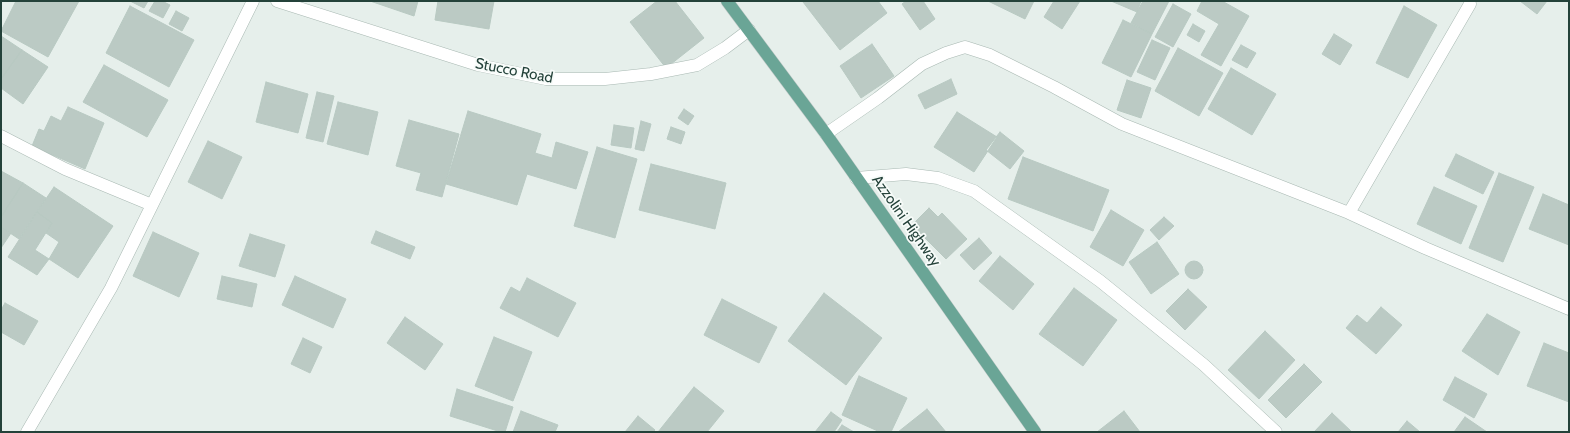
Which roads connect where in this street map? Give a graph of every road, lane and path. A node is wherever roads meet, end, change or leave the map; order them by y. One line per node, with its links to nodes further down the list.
1 (253, 1): 9 (street)
2 (277, 1): 5 (street, Stucco Road)
3 (727, 1): 5 (main road, Azzolini Highway)
4 (1470, 4): 10 (street)
5 (749, 30): 6 (main road, Azzolini Highway)
6 (826, 134): 8 (main road, Azzolini Highway); 10 (street)
7 (1, 136): 9 (street)
8 (856, 178): 13 (main road, Azzolini Highway); 14 (street)
9 (152, 205): 12 (street)
10 (1349, 213): 11 (street)
11 (1569, 308)
12 (27, 432)
13 (1035, 432)
14 (1276, 432)

